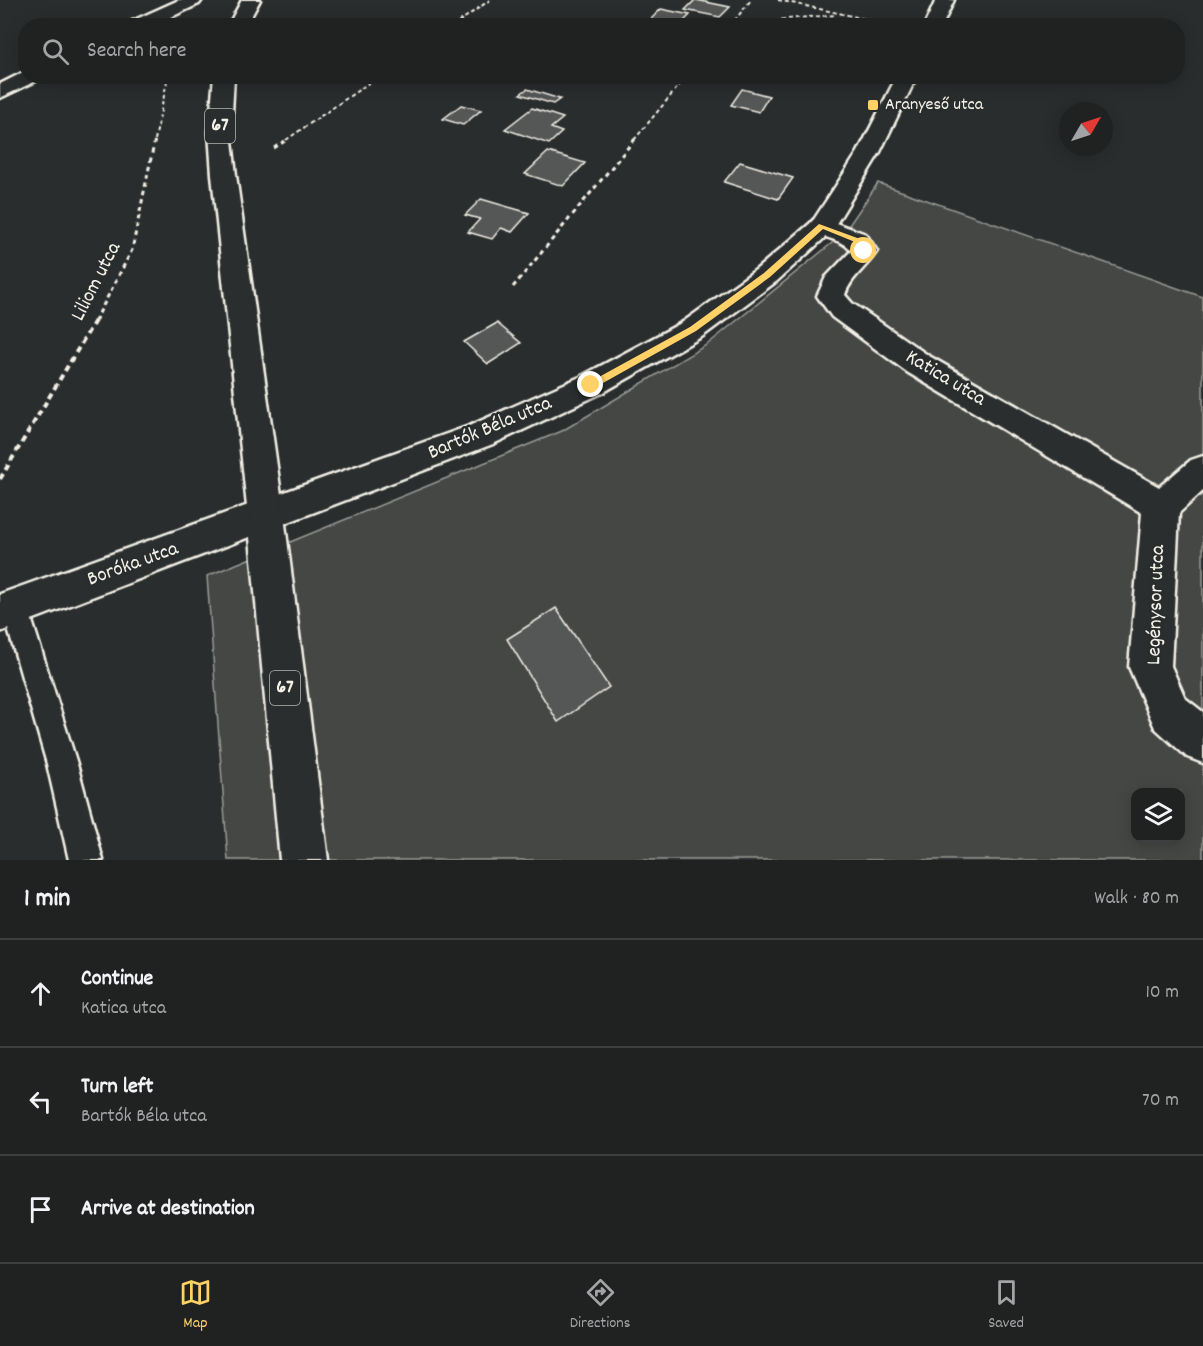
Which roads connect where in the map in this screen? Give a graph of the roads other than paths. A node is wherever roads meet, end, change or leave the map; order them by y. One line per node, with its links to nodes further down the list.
1 (193, 0): 5 (street)
2 (251, 0): 7 (street)
3 (945, 0): 8 (street)
4 (152, 3): 5 (street)
5 (171, 8): 6 (street)
6 (151, 18)
7 (241, 18)
8 (937, 18)
9 (18, 83): 12 (street)
10 (223, 84): 16 (street, 67)
11 (903, 84): 13 (street, Bartók Béla utca)
12 (0, 92)
13 (822, 226): 15 (street, Katica utca); 16 (street, Bartók Béla utca)
14 (1203, 470): 15 (street)
15 (1161, 506): 18 (street, Legénysor utca)
16 (266, 516): 17 (street, Boróka utca); 20 (street, 67)
17 (8, 611): 19 (lane)
18 (1203, 741)
19 (86, 860)
20 (304, 860)

